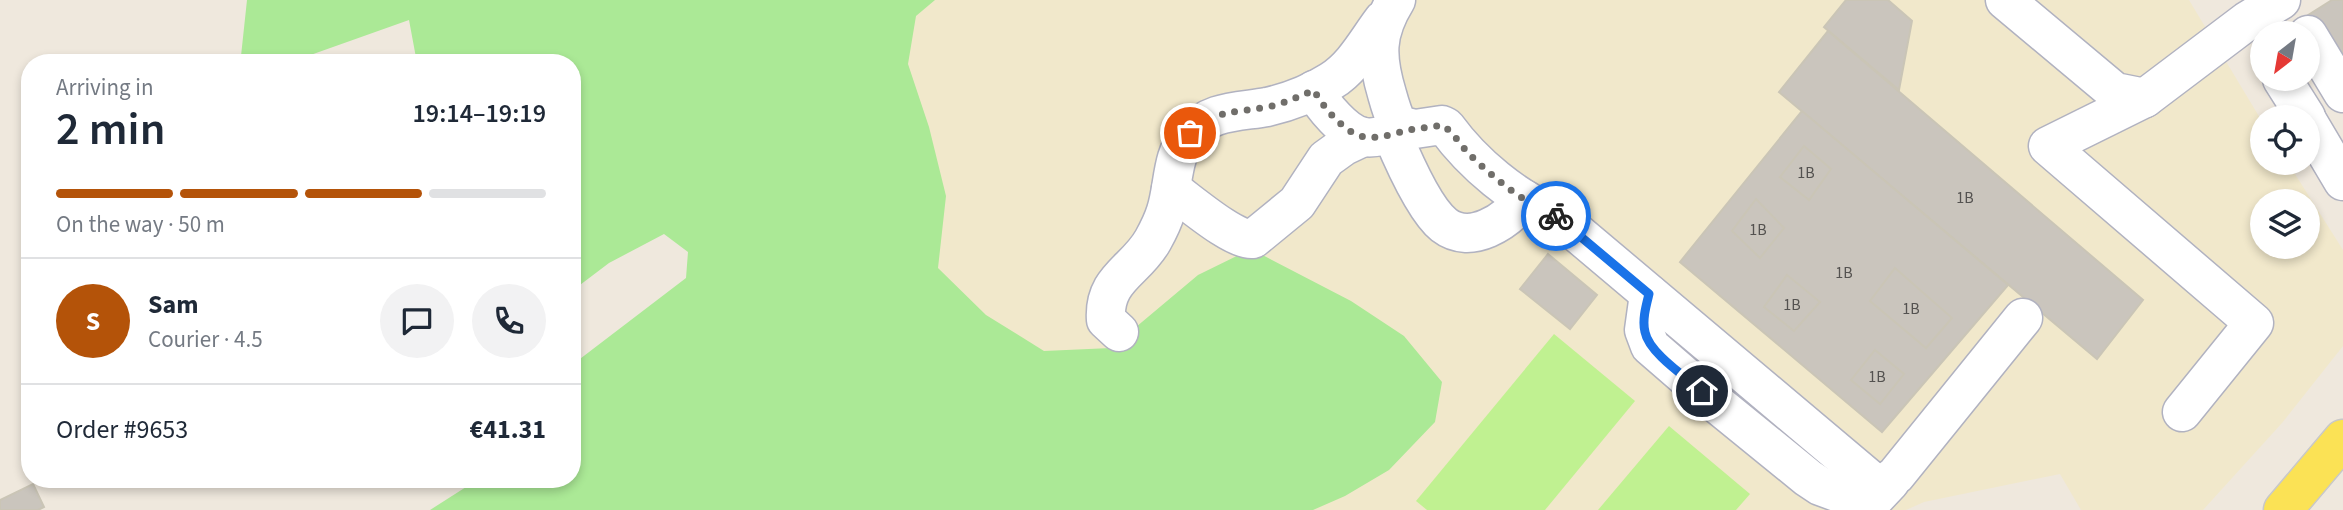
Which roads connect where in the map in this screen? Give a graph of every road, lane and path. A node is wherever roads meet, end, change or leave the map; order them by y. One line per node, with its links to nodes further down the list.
1 (2005, 0): 10 (street)
2 (2281, 0): 6 (street)
3 (2291, 0): 5 (street)
4 (1392, 6): 8 (street); 11 (street)
5 (2302, 21)
6 (2248, 23): 10 (street)
7 (2320, 54): 9 (street)
8 (1314, 90): 11 (street); 14 (street)
9 (2343, 93)
10 (2145, 98): 18 (street)
11 (1390, 133): 14 (street); 15 (street); 15 (street)
12 (2320, 142): 13 (street)
13 (2343, 181)
14 (1171, 189): 17 (street)
15 (1524, 199): 16 (street)
16 (2023, 318)
17 (1119, 332)
18 (2182, 412)
19 (2343, 439): 20 (main road)
20 (2283, 510)

